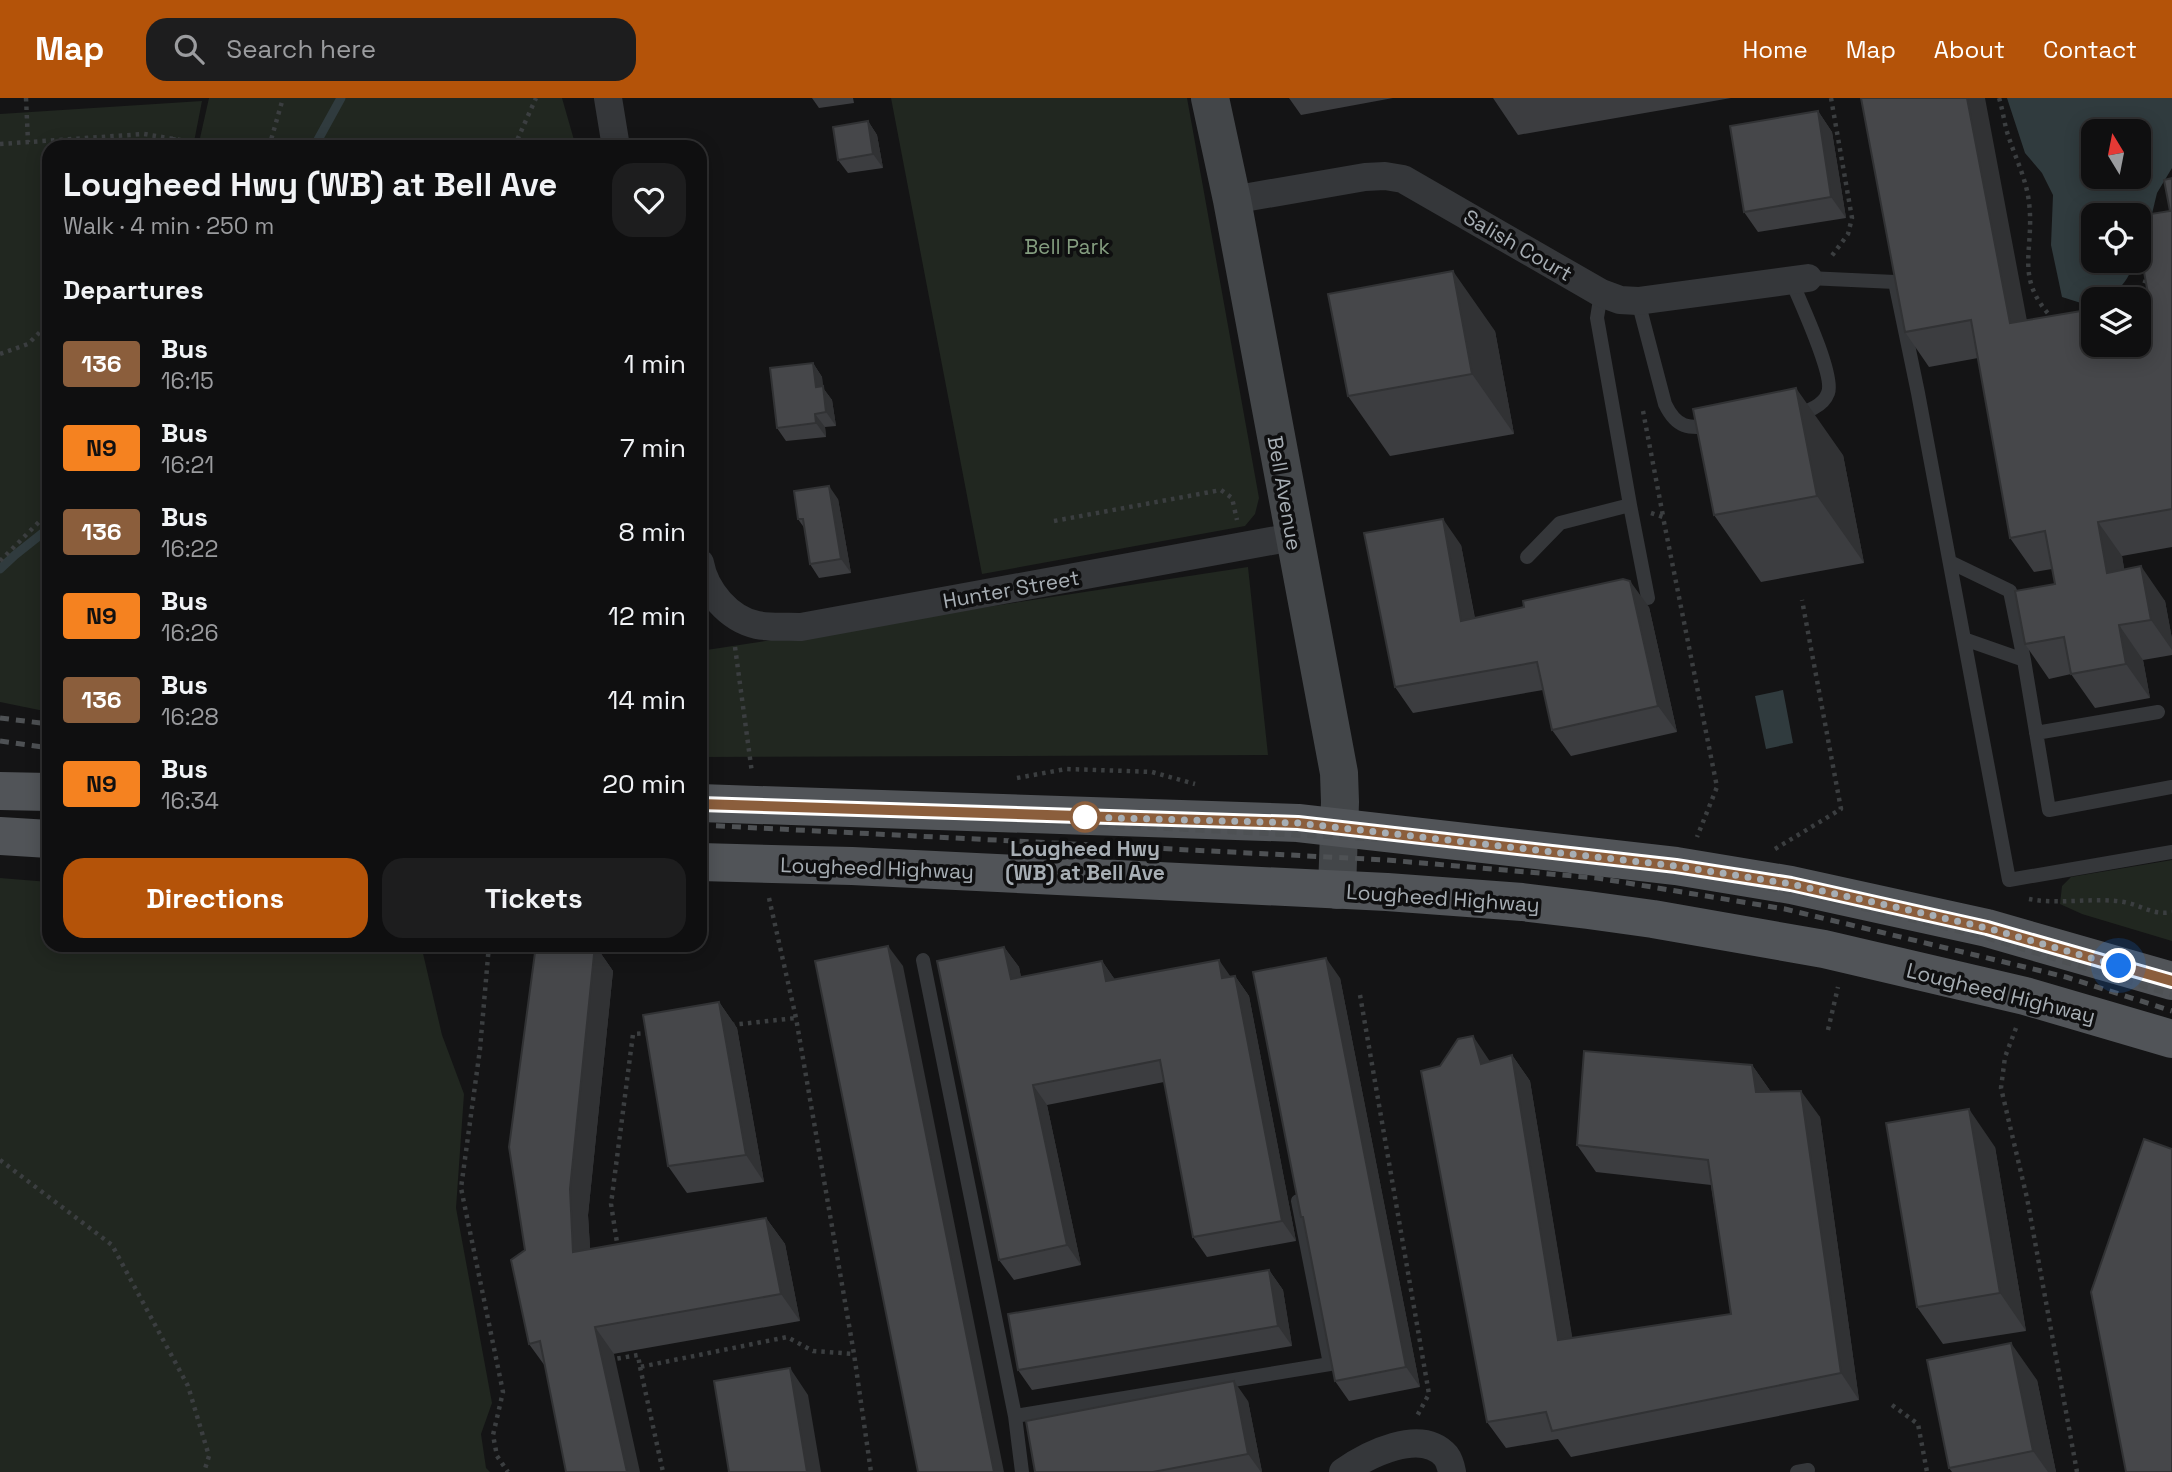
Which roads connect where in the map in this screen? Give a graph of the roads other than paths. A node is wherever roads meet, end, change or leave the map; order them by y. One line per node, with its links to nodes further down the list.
1 (608, 98): 3 (street)
2 (1210, 98): 4 (street, Bell Avenue)
3 (616, 140)
4 (1232, 200): 6 (street, Salish Court); 11 (street, Bell Avenue)
5 (1800, 279): 7 (street, Salish Court); 8 (lane); 13 (lane)
6 (1601, 293): 7 (street, Salish Court); 10 (lane)
7 (1638, 301): 9 (lane)
8 (1783, 416)
9 (1723, 426)
10 (1630, 505): 12 (lane); 15 (lane)
11 (1293, 537): 14 (street, Hunter Street); 24 (street, Bell Avenue)
12 (1527, 557)
13 (1950, 562): 16 (lane); 17 (lane)
14 (707, 582)
15 (1647, 598)
16 (1964, 639): 17 (lane); 27 (lane)
17 (2024, 660): 19 (lane)
18 (2158, 712): 19 (lane)
19 (2036, 733): 20 (lane)
20 (2172, 787)
21 (0, 791): 22 (main road)
22 (42, 792)
23 (707, 803): 24 (main road)
24 (1338, 829): 29 (street, Bell Avenue); 31 (main road)
25 (0, 836): 26 (main road)
26 (42, 839)
27 (2172, 852)
28 (707, 862): 29 (main road, Lougheed Highway)
29 (1336, 890): 32 (main road, Lougheed Highway)
30 (923, 960): 34 (lane)
31 (2172, 981)
32 (2172, 1039)
33 (1296, 1191): 34 (lane)
34 (1015, 1416): 35 (lane)
35 (1022, 1472)
36 (1343, 1472): 37 (street)
37 (1452, 1472)

